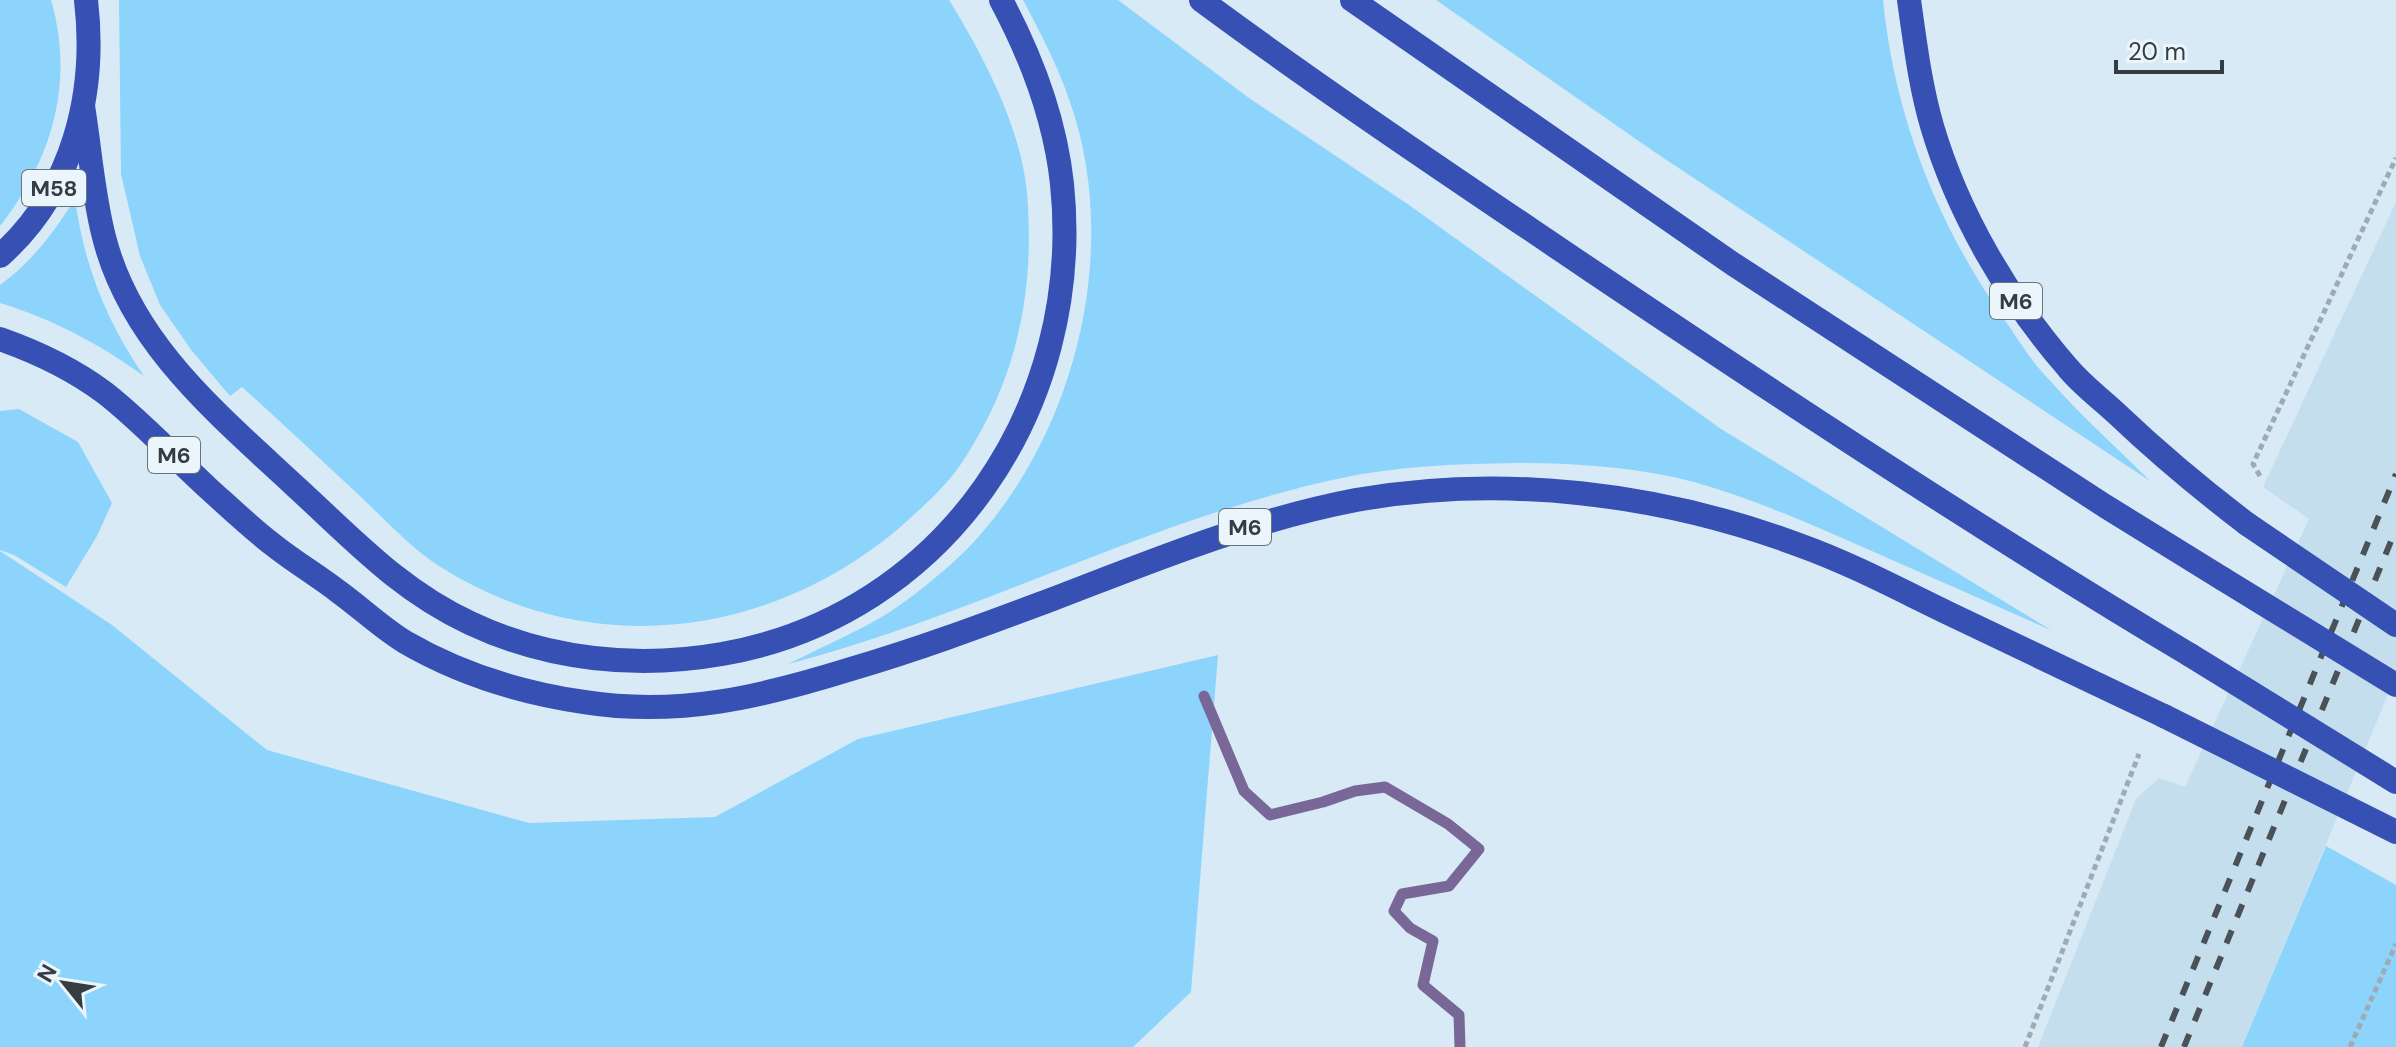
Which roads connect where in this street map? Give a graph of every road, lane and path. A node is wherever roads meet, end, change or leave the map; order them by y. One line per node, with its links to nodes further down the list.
1 (86, 0): 6 (highway, M58)
2 (1001, 0): 6 (highway, M6)
3 (1201, 0): 14 (highway, bridge)
4 (1352, 0): 12 (highway, bridge)
5 (1909, 0): 11 (highway, M6, bridge)
6 (83, 106): 8 (highway, M58)
7 (2396, 158): 10 (path)
8 (0, 256)
9 (0, 339): 15 (highway, M6, bridge)
10 (2260, 476)
11 (2396, 625)
12 (2396, 685)
13 (2139, 754): 17 (path)
14 (2396, 782)
15 (2396, 832)
16 (2396, 944): 18 (path)
17 (2025, 1047)
18 (2350, 1047)

